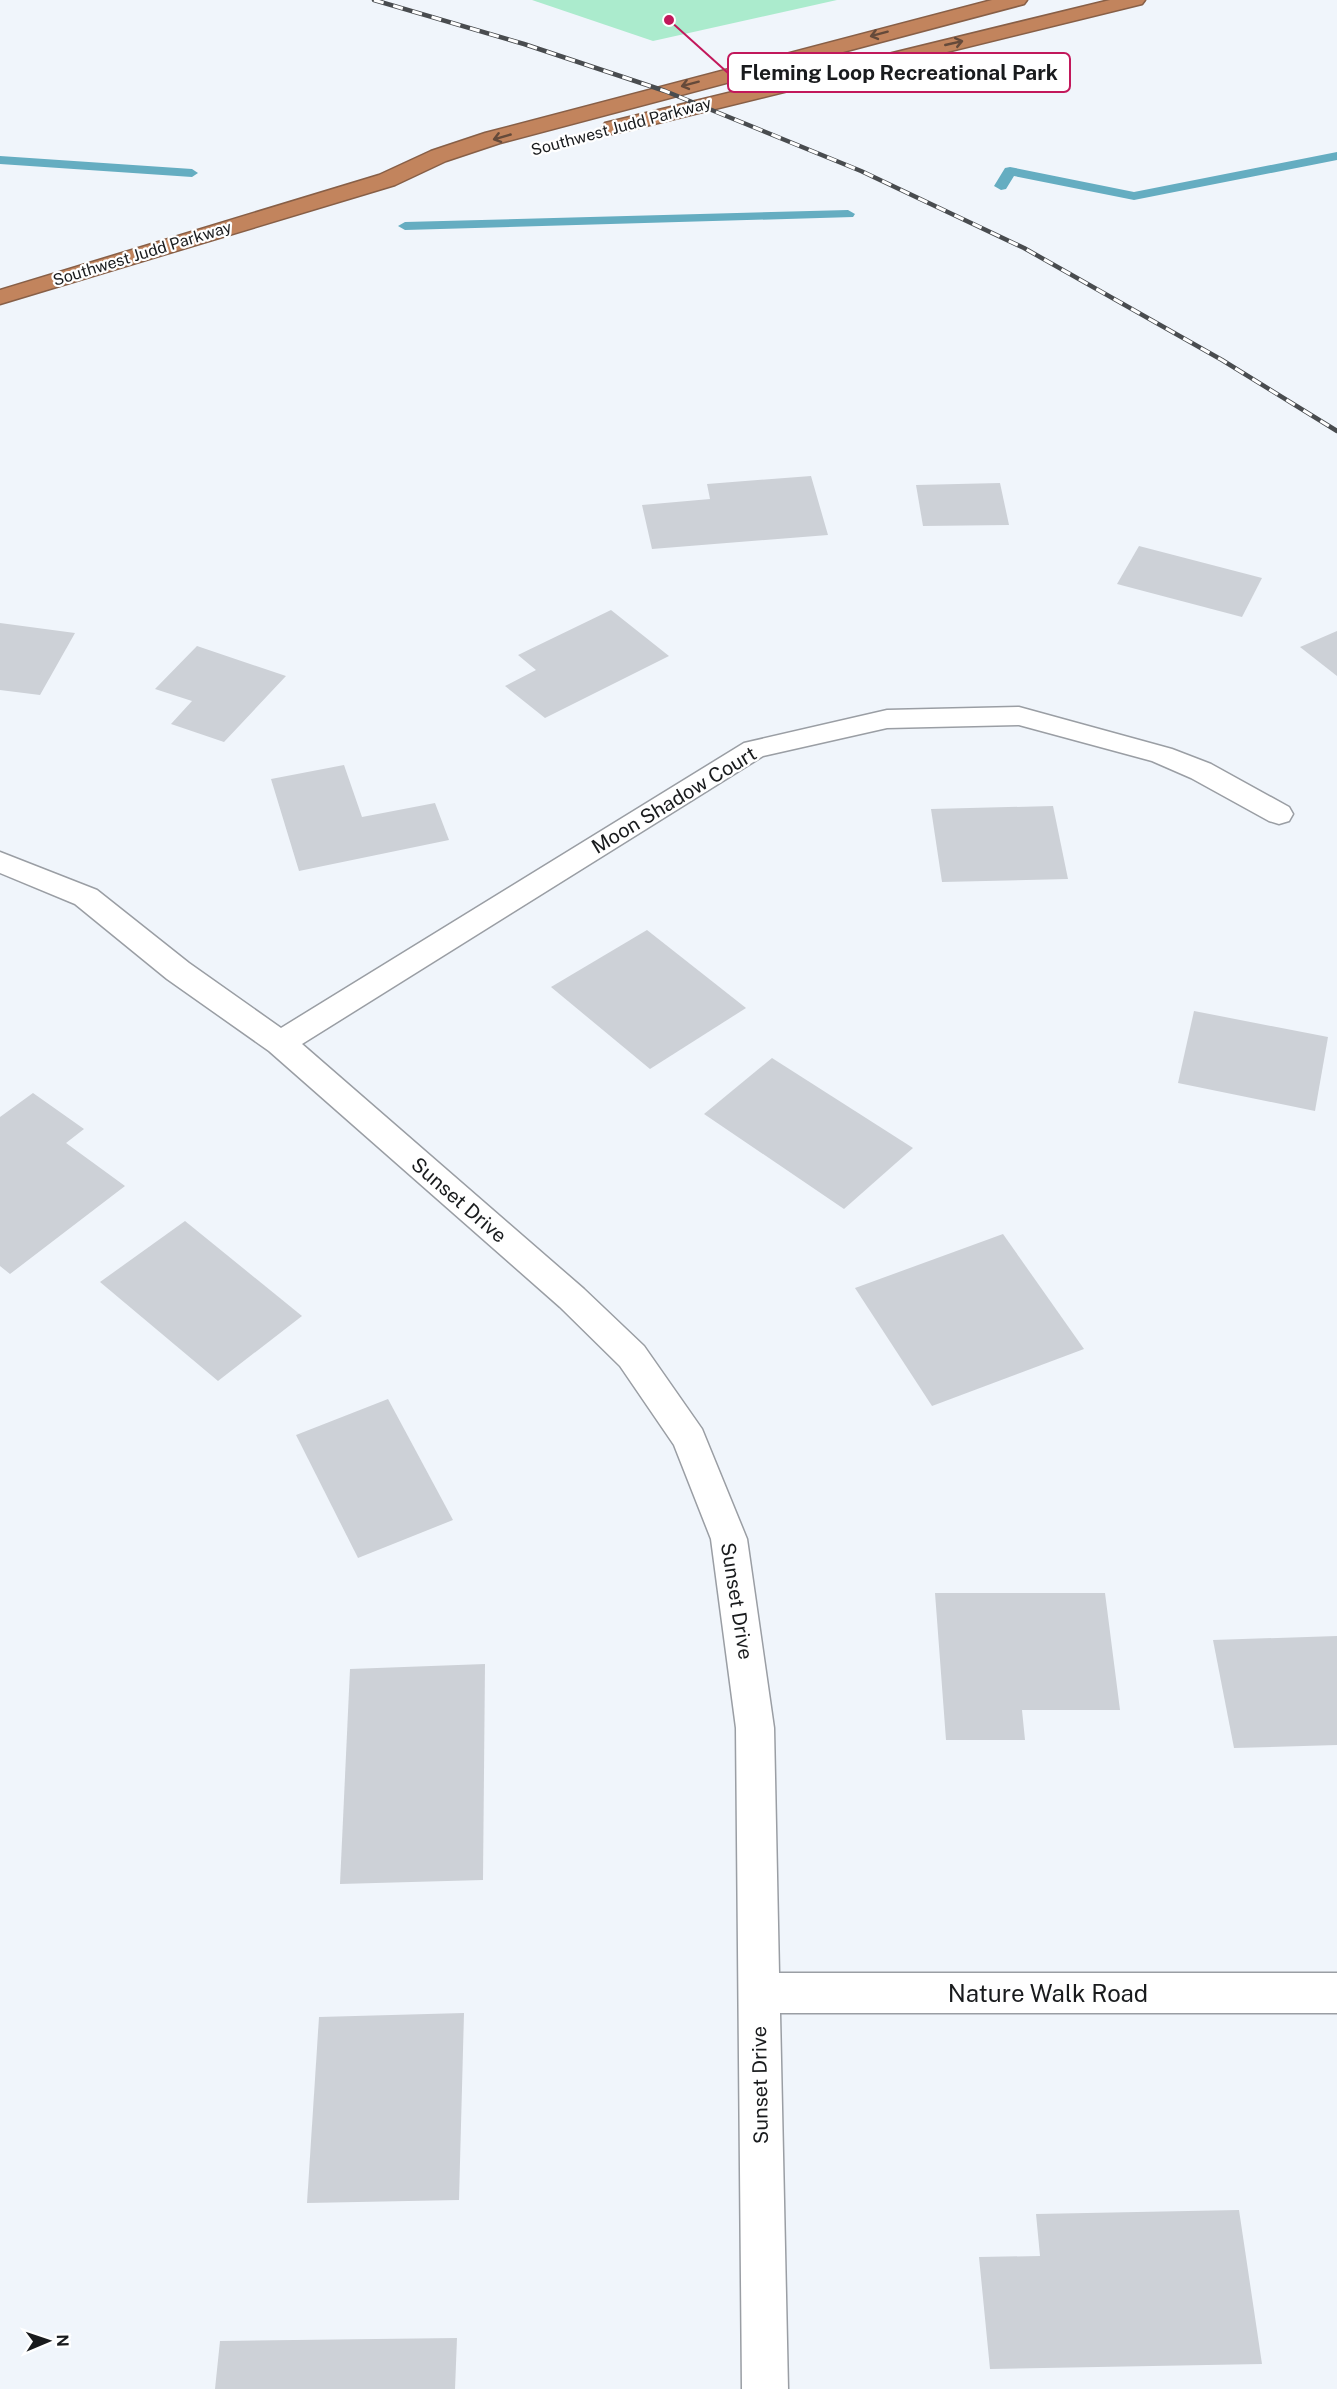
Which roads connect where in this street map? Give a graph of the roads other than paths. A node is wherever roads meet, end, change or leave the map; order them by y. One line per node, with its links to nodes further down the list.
1 (1017, 0): 5 (highway, Southwest Judd Parkway, one-way to 5)
2 (1135, 0): 3 (highway, Southwest Judd Parkway, one-way to 2)
3 (597, 132)
4 (475, 165): 5 (highway, Southwest Judd Parkway)
5 (387, 180): 6 (highway, Southwest Judd Parkway)
6 (0, 297)
7 (1279, 814): 9 (street, Moon Shadow Court)
8 (0, 862): 9 (street, Sunset Drive)
9 (280, 1043): 10 (street, Sunset Drive)
10 (759, 1993): 11 (street, Nature Walk Road); 12 (street, Sunset Drive)
11 (1337, 1993)
12 (765, 2389)

